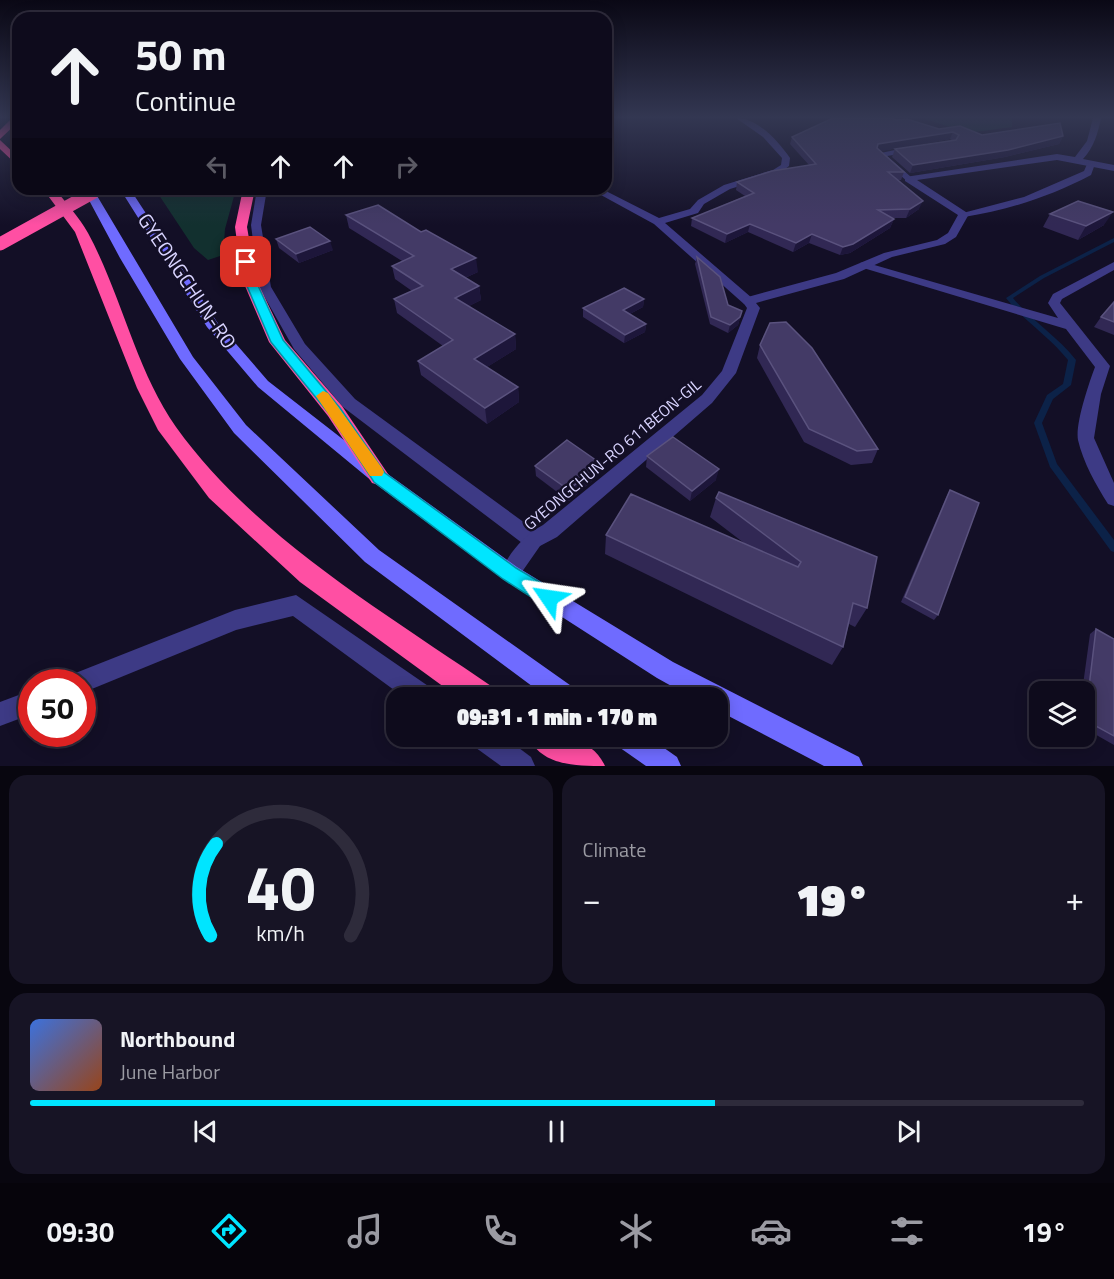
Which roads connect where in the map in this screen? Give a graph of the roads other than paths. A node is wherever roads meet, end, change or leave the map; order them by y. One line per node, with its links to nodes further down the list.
1 (783, 154): 17 (street)
2 (882, 154): 7 (street)
3 (1084, 154): 4 (street)
4 (1077, 160): 5 (street); 7 (street)
5 (1091, 164): 6 (street); 16 (street)
6 (1114, 168)
7 (908, 179): 16 (street)
8 (53, 195): 30 (highway)
9 (71, 195): 18 (highway)
10 (88, 195): 19 (highway, bridge)
11 (91, 195): 31 (main road, GYEONGCHUN-RO)
12 (129, 195): 24 (main road, GYEONGCHUN-RO)
13 (248, 195): 24 (highway)
14 (261, 195): 26 (street)
15 (606, 195): 17 (street)
16 (964, 214): 20 (street)
17 (658, 222): 22 (street)
18 (0, 233)
19 (0, 244)
20 (864, 265): 22 (street); 23 (street)
21 (1114, 265): 23 (street)
22 (748, 300): 26 (street, GYEONGCHUN-RO 611BEON-GIL)
23 (1066, 325): 25 (street)
24 (379, 477): 27 (main road, GYEONGCHUN-RO)
25 (1114, 500)
26 (533, 540): 27 (street, GYEONGCHUN-RO 611BEON-GIL)
27 (510, 573): 40 (main road, GYEONGCHUN-RO)
28 (96, 676): 29 (street)
29 (411, 687)
30 (468, 687)
31 (554, 687)
32 (18, 707): 33 (street)
33 (0, 714)
34 (496, 747): 37 (street)
35 (560, 747): 38 (highway)
36 (641, 747): 39 (main road)
37 (522, 766)
38 (589, 766)
39 (668, 766)
40 (850, 766)

